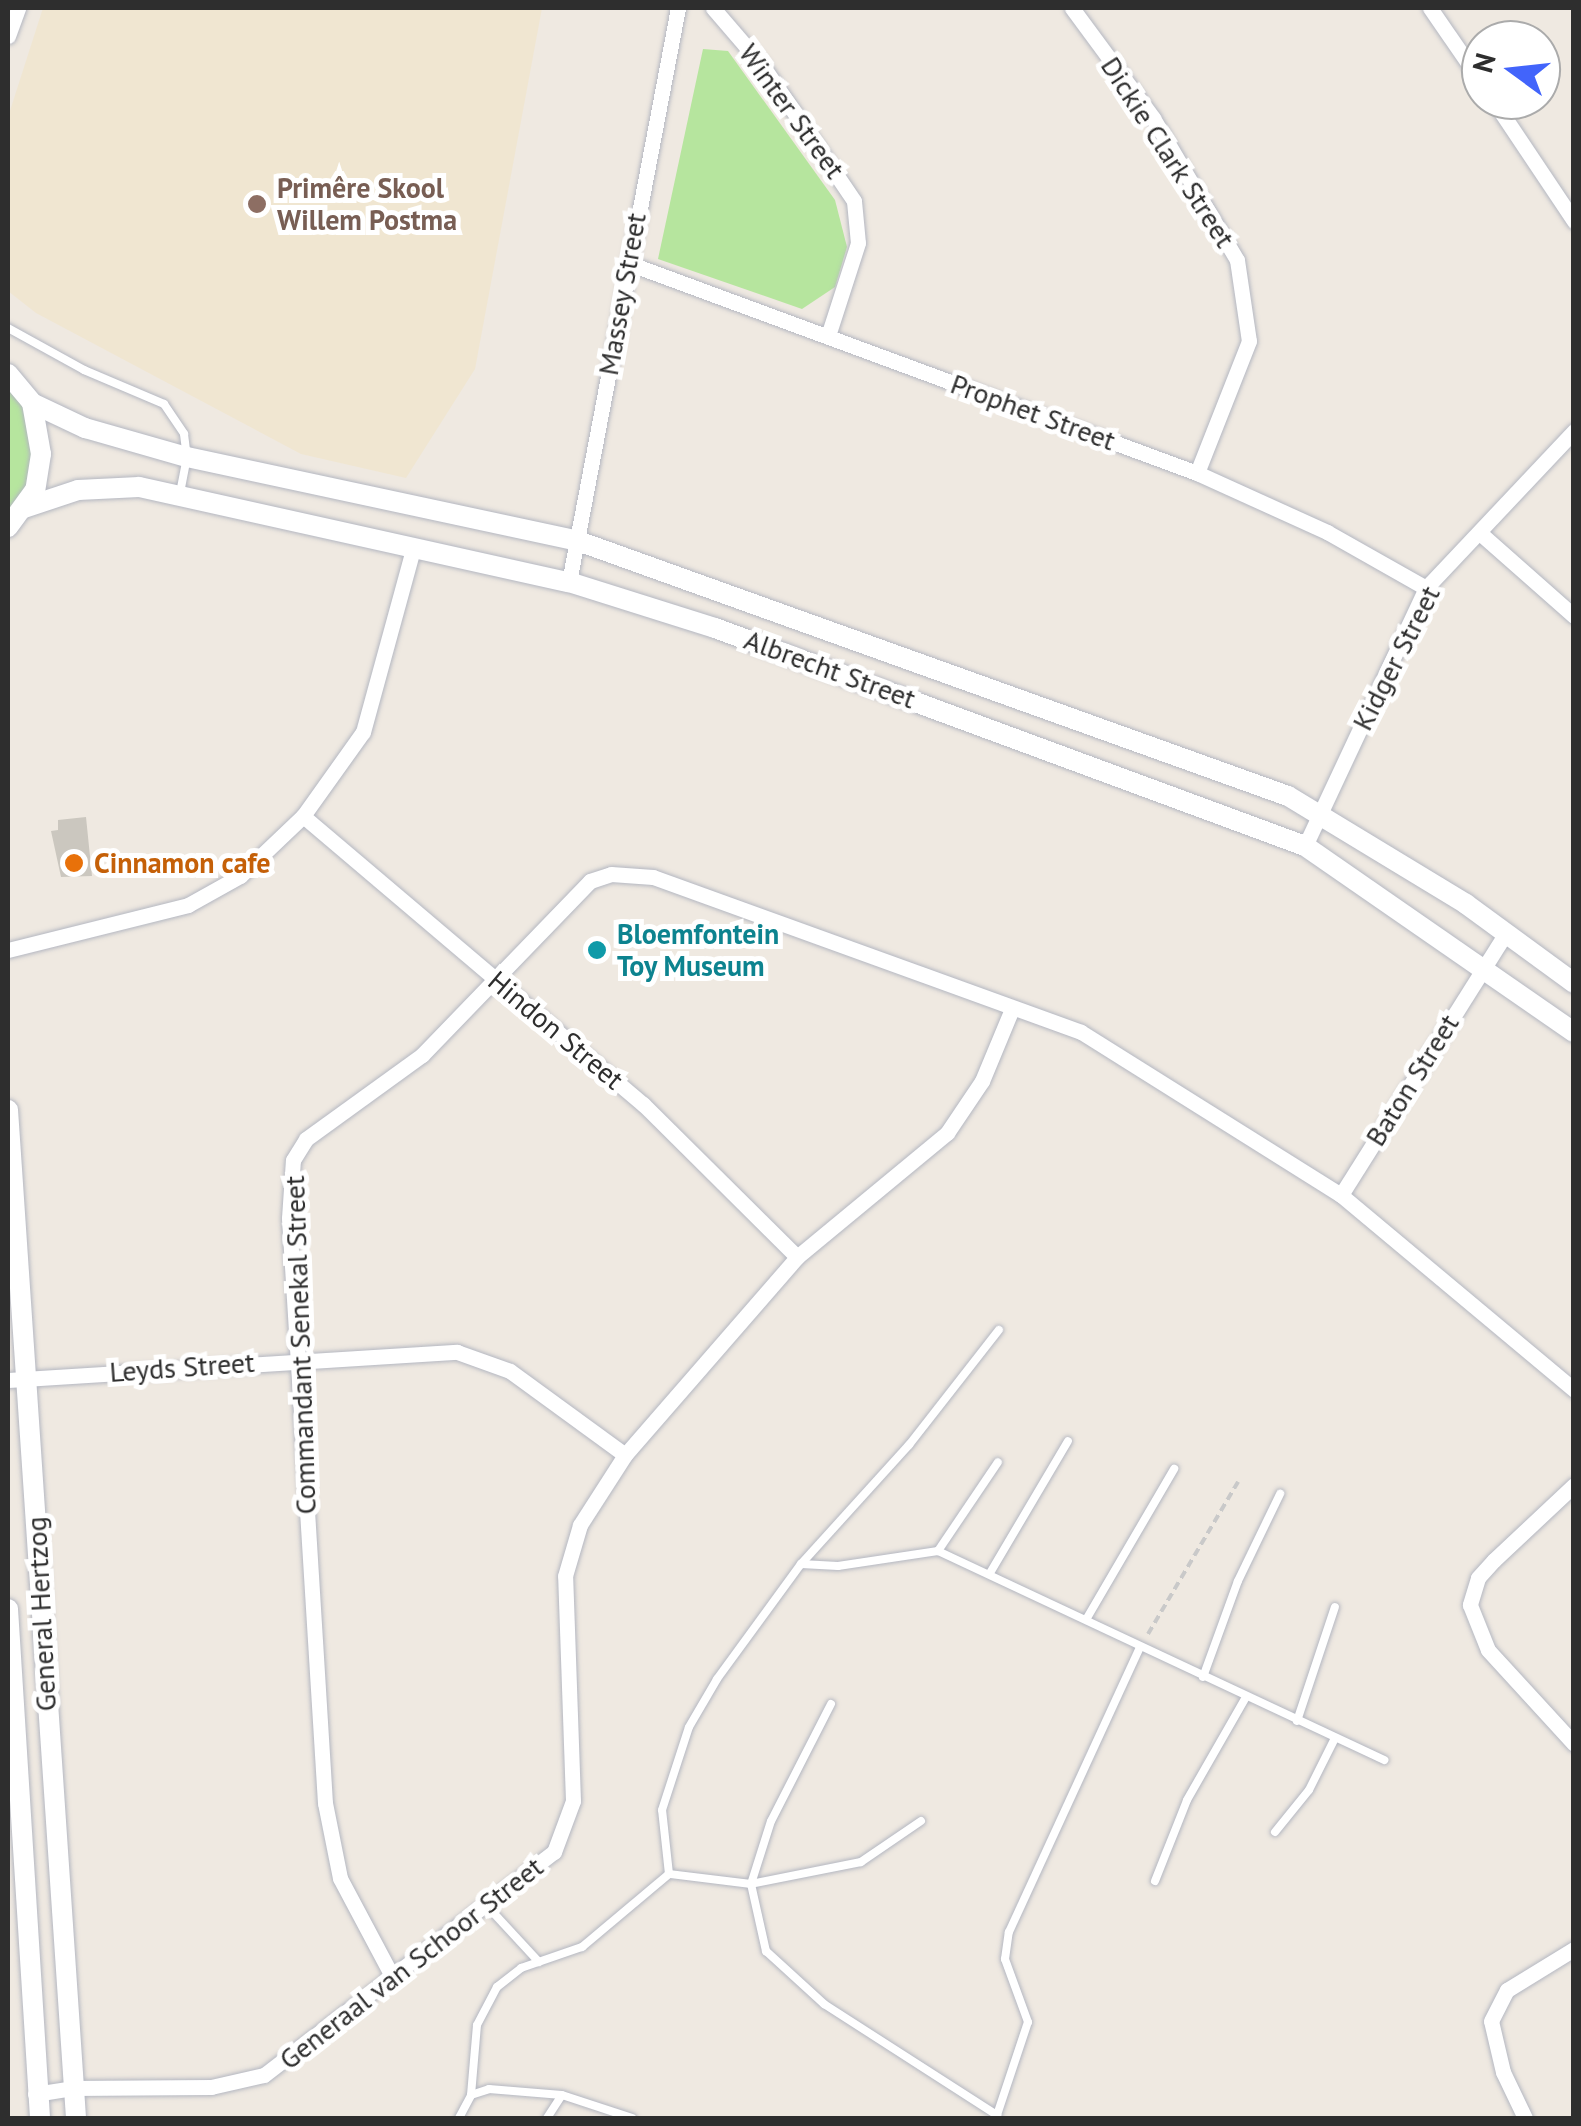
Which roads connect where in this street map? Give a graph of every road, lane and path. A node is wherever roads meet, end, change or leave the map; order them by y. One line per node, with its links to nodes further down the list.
1 (18, 8): 6 (street)
2 (678, 8): 10 (street, Massey Street)
3 (713, 8): 12 (street, Winter Street)
4 (1072, 8): 17 (street, Dickie Clark Street)
5 (1430, 8): 7 (street)
6 (8, 36)
7 (1461, 53)
8 (1507, 120): 9 (street)
9 (1574, 221)
10 (628, 263): 12 (street, Prophet Street); 22 (street, Massey Street)
11 (8, 328): 16 (lane)
12 (828, 336): 17 (street, Prophet Street)
13 (8, 374): 14 (street)
14 (32, 403): 16 (street, Albrecht Street); 19 (street)
15 (1574, 430): 21 (street, Kidger Street)
16 (188, 457): 18 (lane); 22 (street, Albrecht Street)
17 (1197, 473): 25 (street, Prophet Street)
18 (179, 496): 19 (street, Albrecht Street); 23 (street, Albrecht Street)
19 (24, 508): 20 (street)
20 (8, 528)
21 (1481, 534): 25 (street, Kidger Street); 26 (street)
22 (578, 541): 24 (street, Massey Street); 27 (street, Albrecht Street)
23 (414, 546): 24 (street, Albrecht Street); 28 (street)
24 (568, 582): 29 (street, Albrecht Street)
25 (1426, 588): 27 (street, Kidger Street)
26 (1574, 616)
27 (1322, 812): 29 (street, Kidger Street); 30 (street, Albrecht Street)
28 (304, 816): 31 (street); 33 (street, Hindon Street)
29 (1305, 846): 32 (street, Albrecht Street)
30 (1506, 934): 32 (street, Baton Street); 34 (street, Albrecht Street)
31 (8, 950)
32 (1483, 965): 36 (street, Albrecht Street); 39 (street, Baton Street)
33 (493, 976): 35 (street, Commandant Senekal Street); 40 (street, Hindon Street); 42 (street, Commandant Senekal Street)
34 (1574, 983)
35 (1012, 1009): 39 (street, Commandant Senekal Street); 40 (street, Generaal van Schoor Street)
36 (1574, 1032)
37 (8, 1110): 38 (street, General Hertzog)
38 (9, 1167): 43 (street, General Hertzog)
39 (1341, 1195): 44 (street, Commandant Senekal Street)
40 (797, 1257): 46 (street, Generaal van Schoor Street)
41 (998, 1330): 53 (lane)
42 (298, 1360): 43 (street, Leyds Street); 46 (street, Leyds Street); 74 (street, Commandant Senekal Street)
43 (18, 1379): 75 (street, General Hertzog)
44 (1574, 1390)
45 (1068, 1441): 54 (lane)
46 (626, 1455): 71 (street, Generaal van Schoor Street)
47 (998, 1462): 52 (lane)
48 (1174, 1468): 57 (lane)
49 (1238, 1482): 58 (path)
50 (1574, 1485): 64 (street)
51 (1280, 1494): 59 (lane)
52 (938, 1551): 53 (lane); 54 (lane)
53 (801, 1564): 68 (lane)
54 (990, 1573): 57 (lane)
55 (1335, 1608): 62 (lane)
56 (8, 1609): 76 (street, General Hertzog)
57 (1088, 1618): 58 (lane)
58 (1140, 1647): 59 (lane); 80 (lane)
59 (1203, 1677): 60 (lane)
60 (1246, 1698): 62 (lane); 69 (lane)
61 (831, 1704): 70 (lane)
62 (1298, 1721): 63 (lane)
63 (1335, 1738): 65 (lane); 67 (lane)
64 (1574, 1744)
65 (1384, 1760)
66 (921, 1821): 70 (lane)
67 (1275, 1832)
68 (669, 1874): 70 (lane); 73 (lane)
69 (1155, 1881)
70 (751, 1884): 80 (lane)
71 (488, 1907): 73 (lane); 74 (street, Generaal van Schoor Street)
72 (1574, 1949): 86 (street)
73 (539, 1962): 77 (lane)
74 (392, 1976): 75 (street, Generaal van Schoor Street)
75 (70, 2088): 76 (street, Generaal van Schoor Street); 82 (street, General Hertzog)
76 (35, 2094): 81 (street, General Hertzog)
77 (471, 2095): 78 (lane); 83 (lane)
78 (562, 2095): 79 (lane); 84 (lane)
79 (616, 2117): 85 (lane)
80 (997, 2117)
81 (40, 2118)
82 (76, 2118)
83 (458, 2118)
84 (547, 2118)
85 (632, 2118)
86 (1525, 2118)

